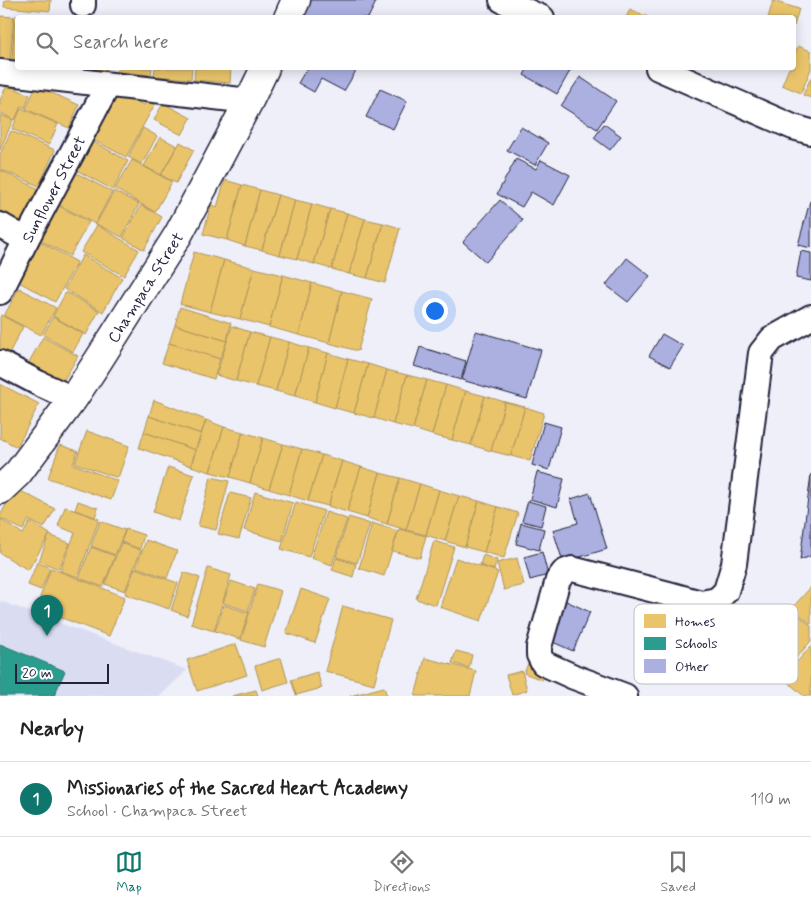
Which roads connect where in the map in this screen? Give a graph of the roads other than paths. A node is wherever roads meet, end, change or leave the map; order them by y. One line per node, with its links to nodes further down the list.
1 (296, 0): 3 (street)
2 (502, 0): 4 (street)
3 (289, 15)
4 (535, 15)
5 (264, 70): 9 (street, Champaca Street)
6 (663, 70): 10 (street)
7 (0, 72): 8 (street)
8 (108, 85): 9 (street); 12 (street, Sunflower Street)
9 (249, 101): 16 (street, Champaca Street)
10 (811, 132)
11 (0, 225): 12 (street)
12 (26, 240): 13 (street, Sunflower Street)
13 (0, 292)
14 (811, 317): 18 (street)
15 (0, 363): 16 (street)
16 (73, 399): 17 (street, Champaca Street)
17 (0, 490)
18 (625, 696)

